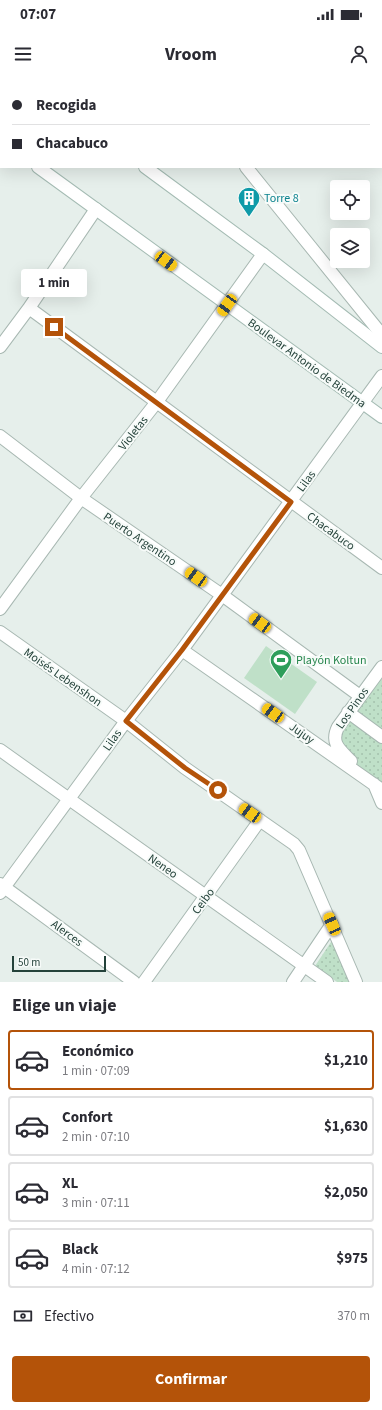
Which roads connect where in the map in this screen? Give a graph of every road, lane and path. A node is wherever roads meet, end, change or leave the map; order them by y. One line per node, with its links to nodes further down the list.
1 (39, 168): 4 (street, Boulevar Antonio de Biedma)
2 (146, 168): 5 (street)
3 (247, 168): 8 (street)
4 (96, 209): 6 (street, Boulevar Antonio de Biedma); 7 (street)
5 (263, 254): 6 (street, Violetas); 10 (street)
6 (227, 305): 12 (street, Violetas); 13 (street, Boulevar Antonio de Biedma)
7 (29, 308): 9 (street); 12 (street, Chacabuco)
8 (382, 336)
9 (0, 347)
10 (382, 347)
11 (382, 376): 13 (street, Lilas)
12 (156, 402): 16 (street, Violetas); 17 (street, Chacabuco)
13 (364, 403): 14 (street, Boulevar Antonio de Biedma); 17 (street, Lilas)
14 (382, 417)
15 (2, 443): 16 (street, Puerto Argentino)
16 (81, 498): 19 (street, Puerto Argentino); 20 (street, Violetas)
17 (291, 502): 18 (street, Chacabuco); 19 (street, Lilas)
18 (382, 568)
19 (222, 595): 22 (street, Lilas); 24 (street, Puerto Argentino)
20 (0, 609)
21 (0, 632): 26 (street, Moisés Lebenshon)
22 (182, 650): 26 (street, Lilas); 29 (street, Jujuy)
23 (382, 667): 24 (street, Los Pinos)
24 (360, 696): 25 (street, Los Pinos)
25 (348, 712): 27 (street); 29 (street, Los Pinos)
26 (126, 721): 30 (street, Lilas); 32 (street, Moisés Lebenshon)
27 (382, 737)
28 (0, 750): 30 (street, Neneo)
29 (378, 788): 31 (street)
30 (70, 800): 33 (street, Lilas); 34 (street, Neneo)
31 (382, 803)
32 (260, 820): 34 (street, Ceibo); 35 (street, Moisés Lebenshon)
33 (2, 888): 37 (street, Alerces)
34 (206, 897): 36 (street, Neneo); 38 (street, Ceibo)
35 (332, 924): 36 (street); 41 (street)
36 (304, 966): 39 (street); 40 (street, Neneo)
37 (134, 982)
38 (144, 982)
39 (293, 982)
40 (327, 982)
41 (356, 982)

